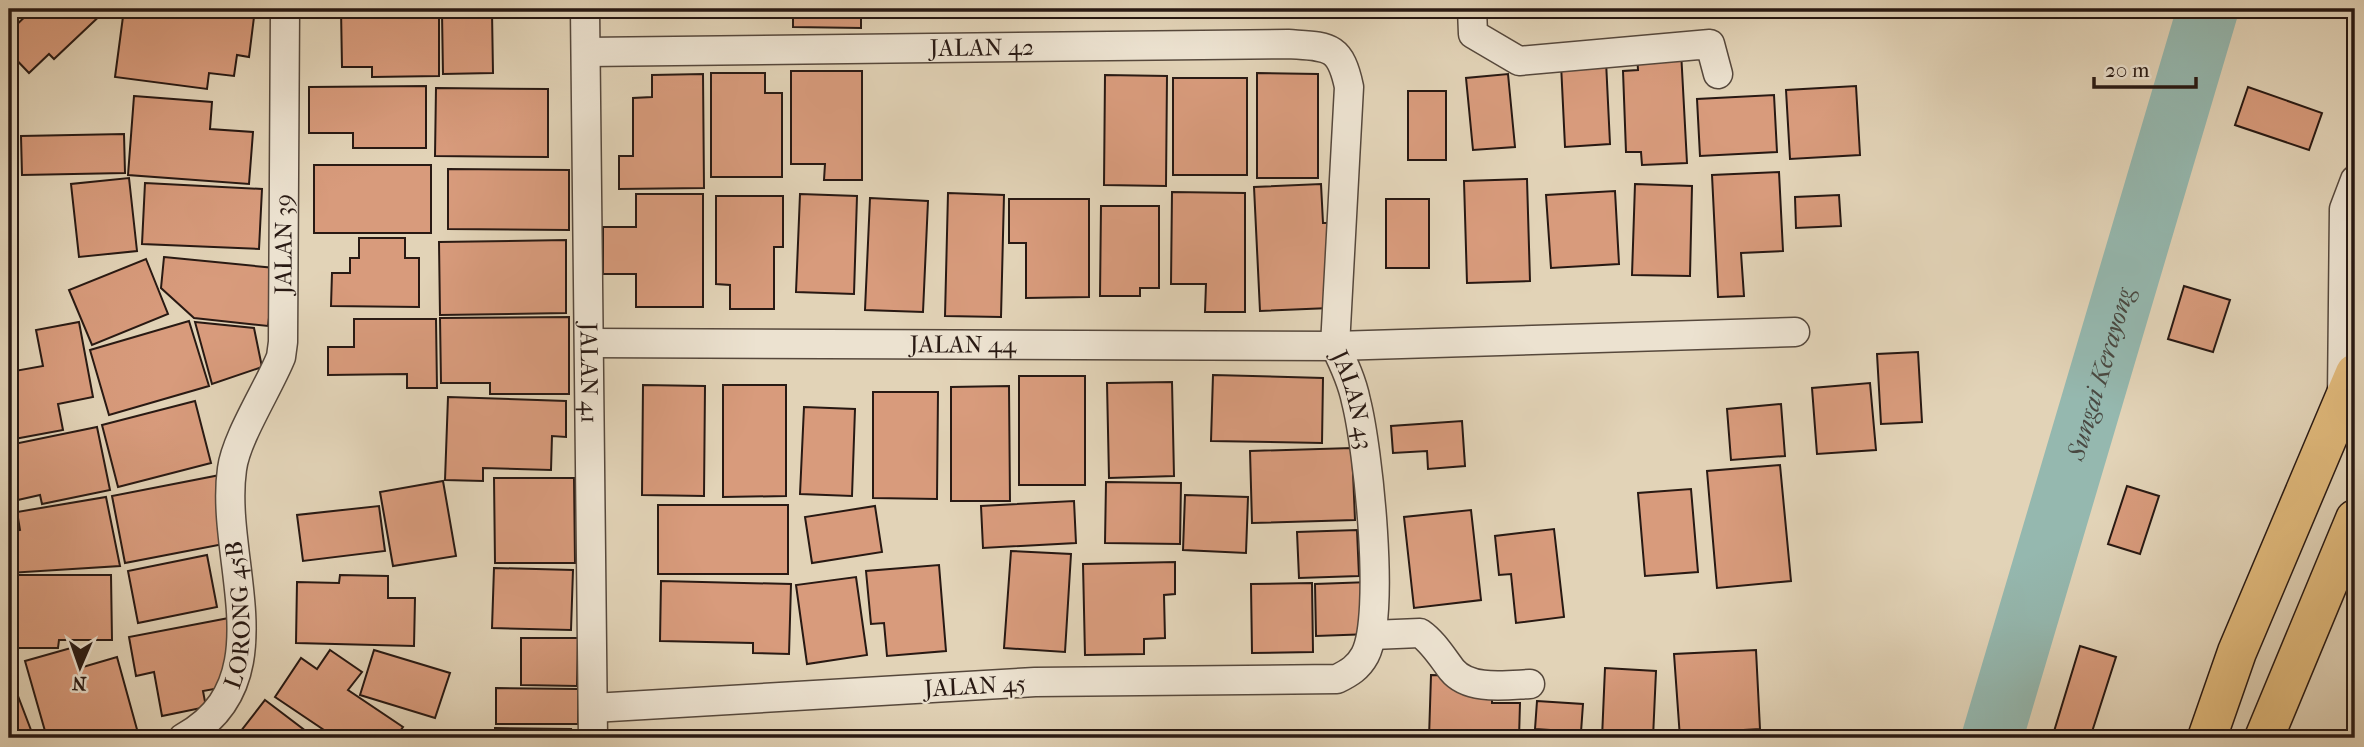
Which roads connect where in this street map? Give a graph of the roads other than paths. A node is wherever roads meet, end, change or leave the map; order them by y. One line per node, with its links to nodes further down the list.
1 (285, 9): 12 (street, JALAN 39)
2 (585, 9): 4 (street, JALAN 41)
3 (1472, 9): 5 (street)
4 (586, 51): 6 (street, JALAN 42); 9 (street, JALAN 41)
5 (1718, 74)
6 (1349, 87): 10 (street, JALAN 43)
7 (2355, 180): 11 (street)
8 (1795, 332): 10 (street, JALAN 44)
9 (590, 343): 10 (street, JALAN 44); 17 (street, JALAN 41)
10 (1335, 346): 14 (street, JALAN 43)
11 (2349, 389): 20 (highway)
12 (232, 468): 18 (street, LORONG 45B)
13 (2355, 519): 21 (highway)
14 (1372, 635): 15 (street, JALAN 43); 16 (street)
15 (1355, 669): 17 (street, JALAN 45)
16 (1531, 684)
17 (593, 708): 19 (street, JALAN 41)
18 (183, 738)
19 (593, 738)
20 (2207, 738)
21 (2264, 738)

